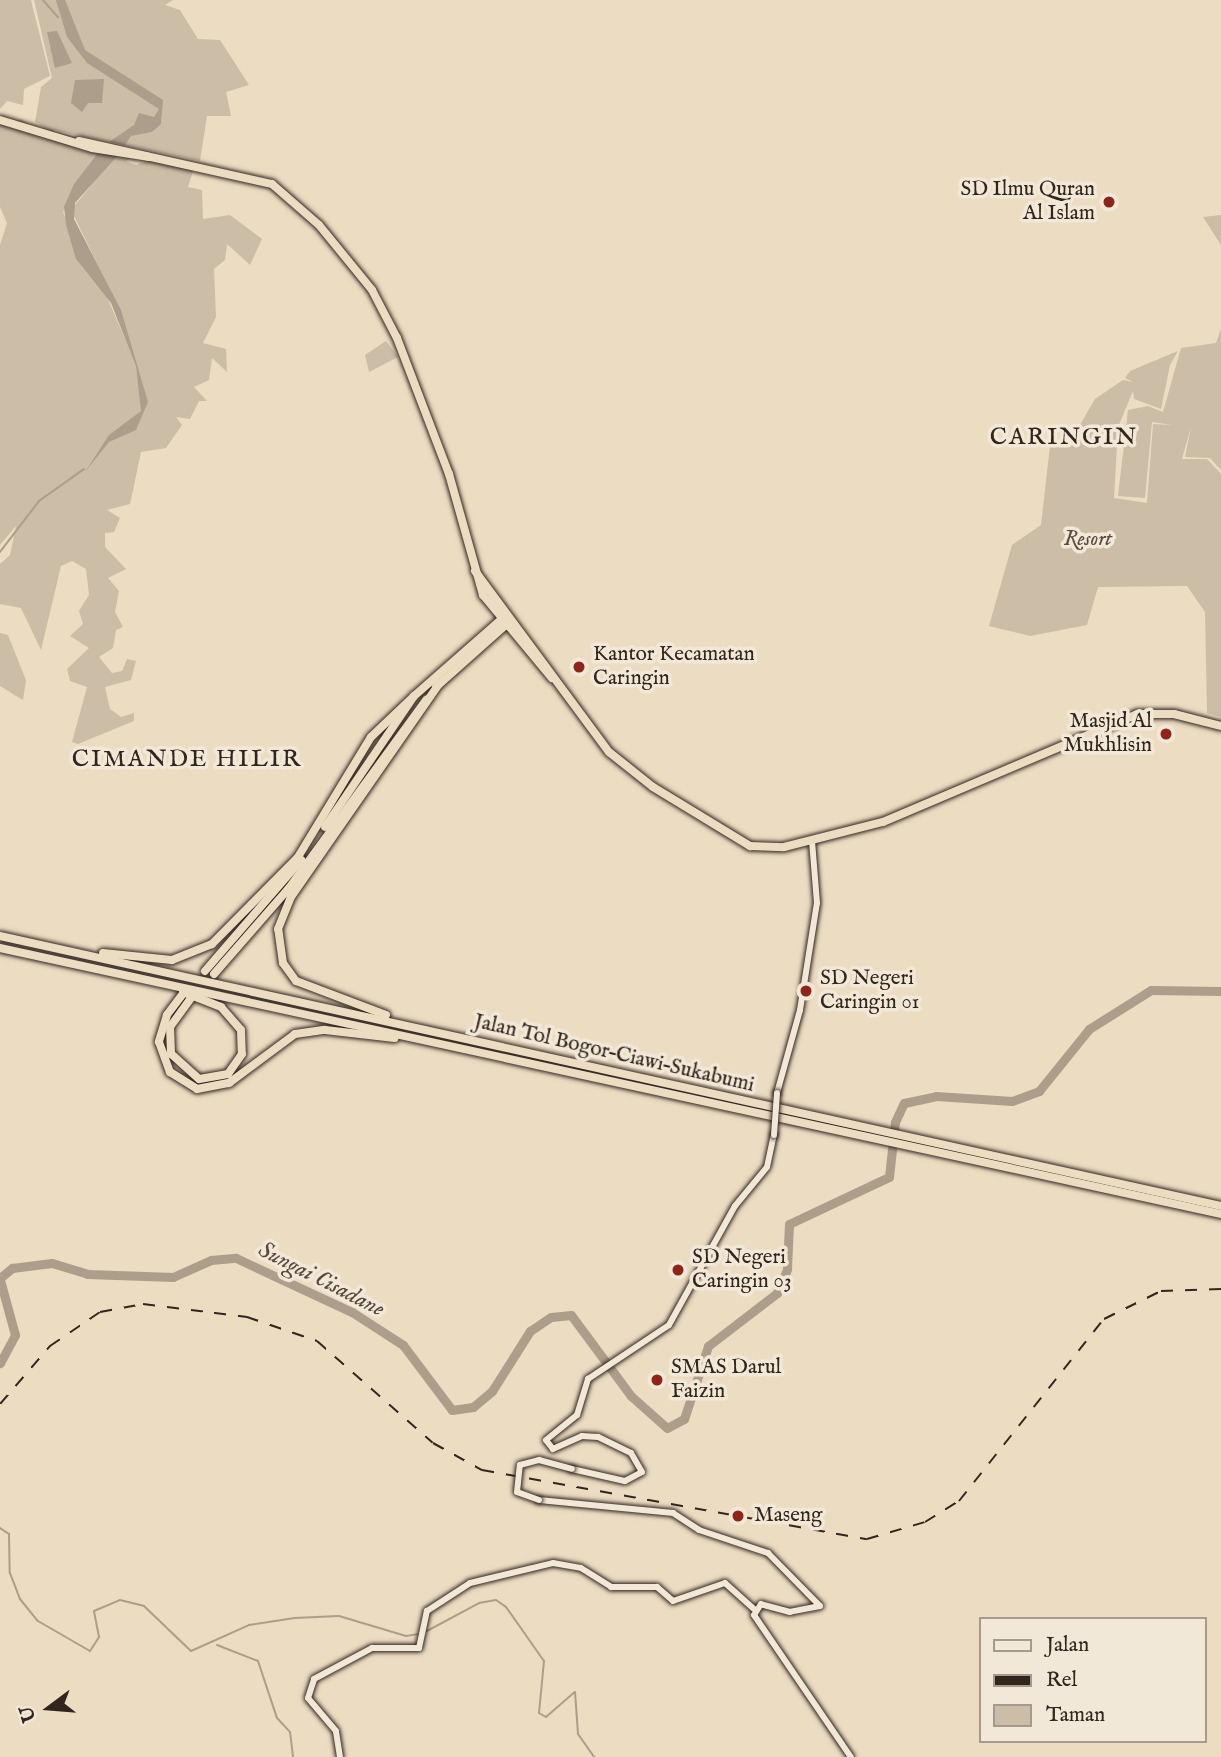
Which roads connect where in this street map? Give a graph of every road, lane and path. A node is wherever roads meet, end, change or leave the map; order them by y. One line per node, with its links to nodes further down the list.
1 (0, 120): 2 (highway)
2 (92, 144): 3 (highway); 3 (highway)
3 (152, 156): 4 (highway)
4 (475, 571): 5 (highway); 6 (highway)
5 (491, 605): 6 (highway); 7 (highway)
6 (507, 619): 7 (highway); 8 (highway); 9 (highway)
7 (491, 632): 8 (highway); 10 (highway); 11 (highway)
8 (520, 642): 9 (highway)
9 (556, 681): 13 (highway)
10 (439, 684): 11 (highway); 18 (highway)
11 (414, 696): 15 (highway)
12 (1221, 726): 13 (highway)
13 (811, 841): 24 (street, bridge)
14 (0, 936): 15 (highway, Jalan Tol Bogor–Ciawi–Sukabumi)
15 (62, 947): 18 (highway, Jalan Tol Bogor–Ciawi–Sukabumi)
16 (0, 948): 17 (highway, Jalan Tol Bogor–Ciawi–Sukabumi)
17 (153, 981): 19 (highway, Jalan Tol Bogor–Ciawi–Sukabumi); 19 (highway)
18 (442, 1032): 20 (highway, Jalan Tol Bogor–Ciawi–Sukabumi)
19 (447, 1044): 20 (highway, Jalan Tol Bogor–Ciawi–Sukabumi)
20 (645, 1084): 21 (highway, Jalan Tol Bogor–Ciawi–Sukabumi)
21 (964, 1156): 22 (highway, Jalan Tol Bogor–Ciawi–Sukabumi); 23 (highway, Jalan Tol Bogor–Ciawi–Sukabumi)
22 (1221, 1206)
23 (1221, 1214)
24 (754, 1609): 25 (street); 26 (street)
25 (340, 1757)
26 (850, 1757)

